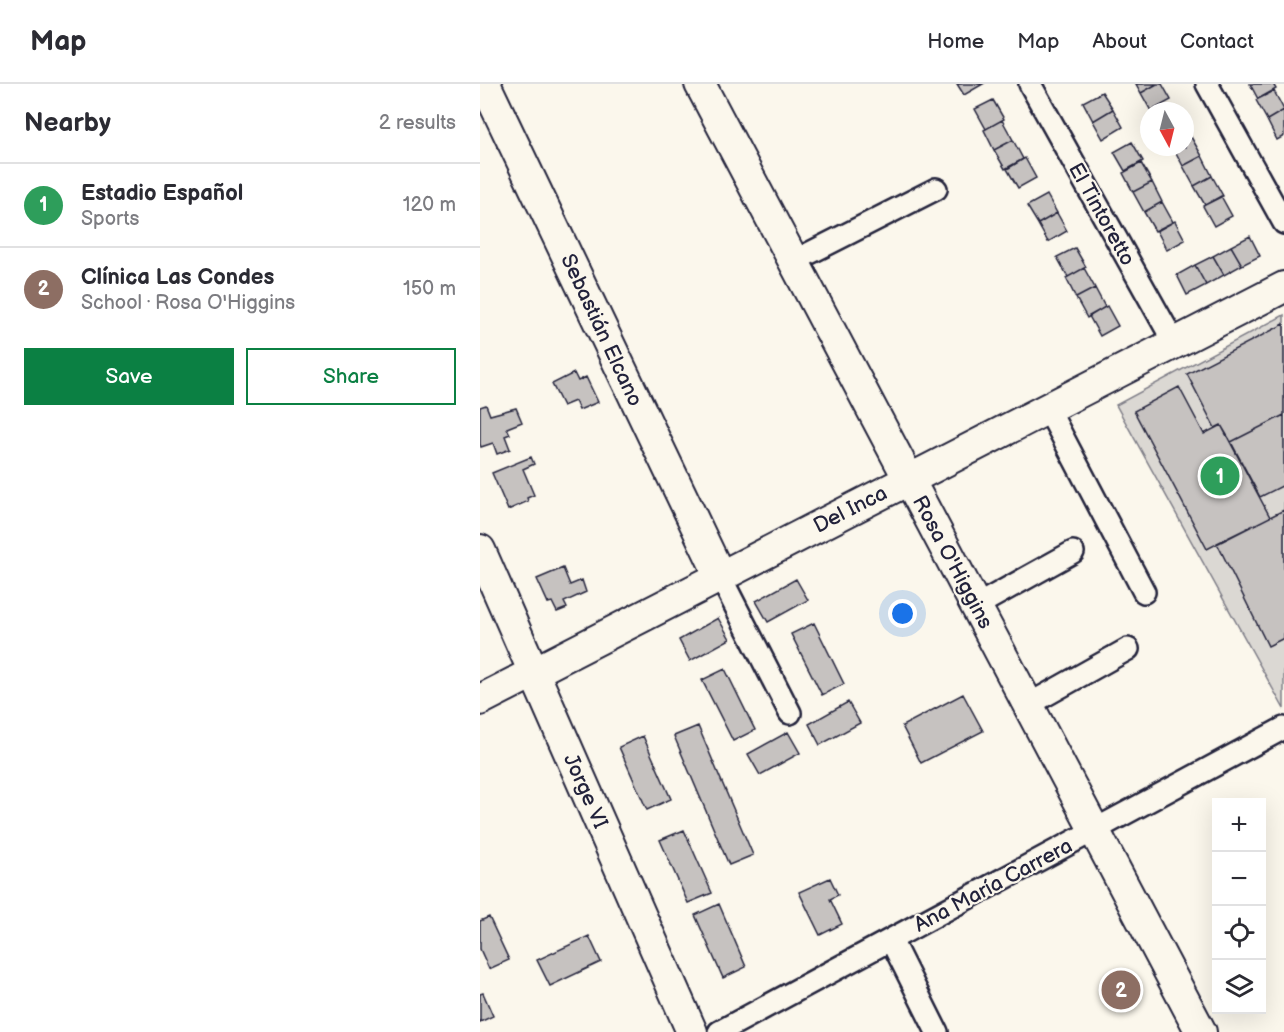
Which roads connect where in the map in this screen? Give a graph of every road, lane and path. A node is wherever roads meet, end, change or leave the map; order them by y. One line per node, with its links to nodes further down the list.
1 (485, 84): 14 (street, Sebastián Elcano)
2 (1030, 84): 9 (street, El Tintoretto)
3 (1207, 84): 6 (street)
4 (708, 87): 7 (street, Rosa O'Higgins)
5 (936, 189): 7 (street)
6 (1284, 223)
7 (794, 261): 11 (street, Rosa O'Higgins)
8 (1284, 287): 9 (street, Del Inca)
9 (1175, 344): 10 (street, Del Inca)
10 (1048, 409): 11 (street, Del Inca); 15 (street)
11 (909, 479): 14 (street, Del Inca); 16 (street, Rosa O'Higgins)
12 (480, 550): 18 (street, Jorge VI)
13 (1073, 552): 16 (street)
14 (720, 576): 18 (street, Del Inca); 21 (street)
15 (1144, 592)
16 (976, 606): 20 (street, Rosa O'Higgins)
17 (1128, 649): 20 (street)
18 (534, 673): 19 (street, Del Inca); 25 (street, Jorge VI)
19 (480, 700)
20 (1028, 705): 23 (street, Rosa O'Higgins)
21 (790, 713)
22 (1284, 728): 23 (street, Ana María Carrera)
23 (1094, 830): 24 (street, Ana María Carrera); 28 (street, Rosa O'Higgins)
24 (891, 940): 26 (street, Ana María Carrera); 27 (street, Ana María Carrera)
25 (692, 1032)
26 (719, 1032)
27 (937, 1032)
28 (1201, 1032)

